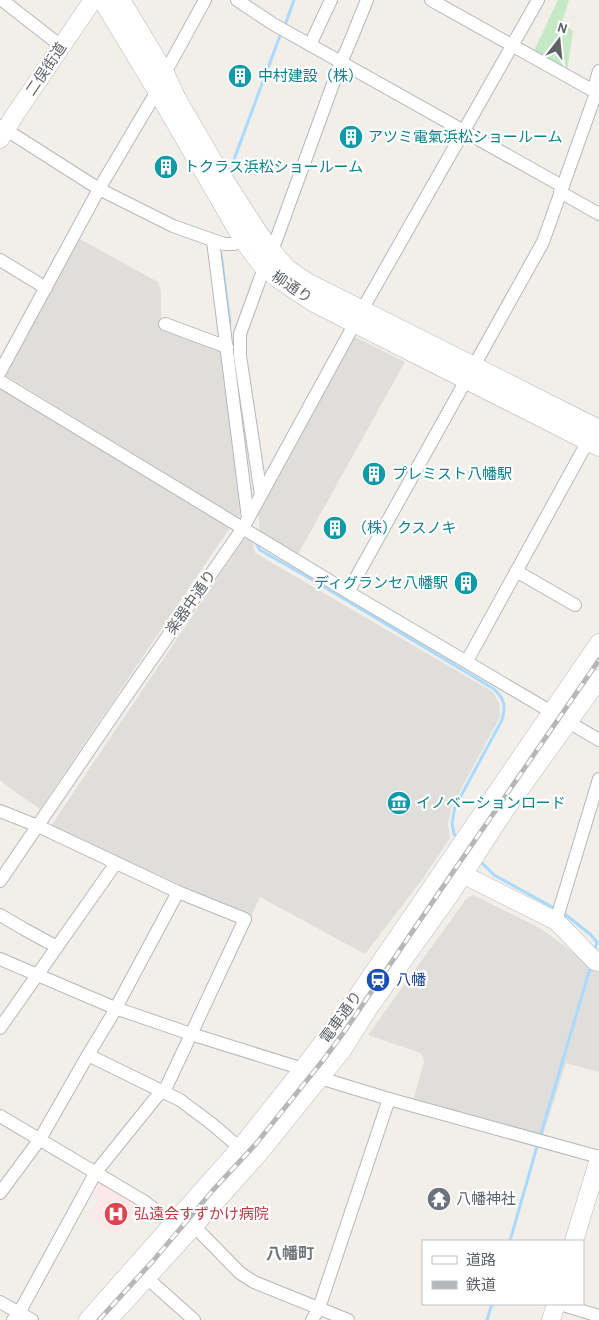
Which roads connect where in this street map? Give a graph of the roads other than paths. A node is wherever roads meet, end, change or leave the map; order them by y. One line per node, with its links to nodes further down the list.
1 (93, 0): 12 (street, 二俣街道)
2 (102, 0): 17 (street, 柳通り)
3 (121, 0): 16 (street, 柳通り)
4 (204, 0): 16 (street)
5 (237, 0): 11 (street)
6 (331, 0): 11 (street)
7 (367, 0): 14 (street)
8 (431, 0): 13 (street)
9 (538, 0): 13 (street, 楽器中通り)
10 (3, 4): 12 (street)
11 (310, 45): 14 (street)
12 (61, 46): 20 (street, 二俣街道)
13 (513, 46): 18 (street); 19 (street, 楽器中通り)
14 (341, 62): 19 (street); 26 (street)
15 (599, 71): 18 (street)
16 (165, 73): 26 (street, 柳通り)
17 (157, 91): 21 (street); 24 (street, 柳通り)
18 (596, 93): 22 (street)
19 (463, 130): 22 (street); 30 (street, 楽器中通り)
20 (2, 132): 21 (street)
21 (99, 189): 25 (street); 29 (street)
22 (561, 189): 23 (street); 34 (street)
23 (599, 214)
24 (242, 238): 25 (street); 28 (street, 柳通り)
25 (213, 241): 32 (street)
26 (272, 251): 30 (street, 柳通り)
27 (0, 260): 29 (street)
28 (264, 268): 30 (street, 柳通り); 37 (street)
29 (46, 288): 33 (street)
30 (359, 317): 34 (street, 柳通り); 37 (street, 楽器中通り)
31 (165, 324): 32 (street)
32 (227, 346): 38 (street)
33 (0, 372)
34 (470, 373): 36 (street, 柳通り); 40 (street)
35 (0, 381): 38 (street)
36 (596, 439): 39 (street)
37 (261, 495): 38 (street, 楽器中通り)
38 (250, 529): 40 (street); 50 (street, 楽器中通り)
39 (516, 571): 41 (street); 43 (street)
40 (348, 592): 43 (street)
41 (575, 605)
42 (599, 643): 45 (street, 電車通り)
43 (467, 661): 45 (street)
44 (599, 679): 46 (street, 電車通り)
45 (551, 712): 46 (street); 52 (street, 電車通り)
46 (568, 722): 47 (street); 53 (street, 電車通り)
47 (599, 740)
48 (599, 779): 57 (street)
49 (0, 811): 50 (street)
50 (38, 826): 51 (street); 54 (street, 楽器中通り)
51 (116, 863): 55 (street); 58 (street)
52 (446, 865): 53 (street); 66 (street, 電車通り)
53 (463, 875): 57 (street); 67 (street, 電車通り)
54 (0, 881)
55 (178, 892): 62 (street); 64 (street)
56 (0, 915): 58 (street)
57 (556, 921): 60 (street)
58 (58, 947): 61 (street)
59 (0, 959): 61 (street)
60 (599, 962)
61 (38, 975): 62 (street); 63 (street)
62 (116, 1008): 64 (street); 65 (street)
63 (0, 1028)
64 (191, 1034): 66 (street); 68 (street)
65 (88, 1055): 68 (street); 71 (street)
66 (303, 1069): 67 (street); 72 (street, 電車通り)
67 (320, 1078): 69 (street); 77 (street, 電車通り)
68 (164, 1092): 72 (street); 74 (street)
69 (389, 1099): 73 (street); 83 (street)
70 (0, 1116): 71 (street)
71 (40, 1139): 74 (street); 75 (street)
72 (240, 1148): 76 (street, 電車通り)
73 (599, 1158): 78 (street)
74 (96, 1172): 76 (street); 84 (street)
75 (0, 1193)
76 (174, 1224): 87 (street, 電車通り)
77 (194, 1226): 79 (street, 電車通り); 83 (street)
78 (574, 1240)
79 (147, 1278): 88 (street, 電車通り); 89 (street)
80 (0, 1302): 84 (street)
81 (556, 1305): 92 (street)
82 (563, 1305): 85 (street)
83 (319, 1308): 90 (street); 91 (street)
84 (16, 1316): 86 (street)
85 (599, 1316)
86 (32, 1320)
87 (88, 1320)
88 (108, 1320)
89 (194, 1320)
90 (312, 1320)
91 (348, 1320)
92 (551, 1320)

